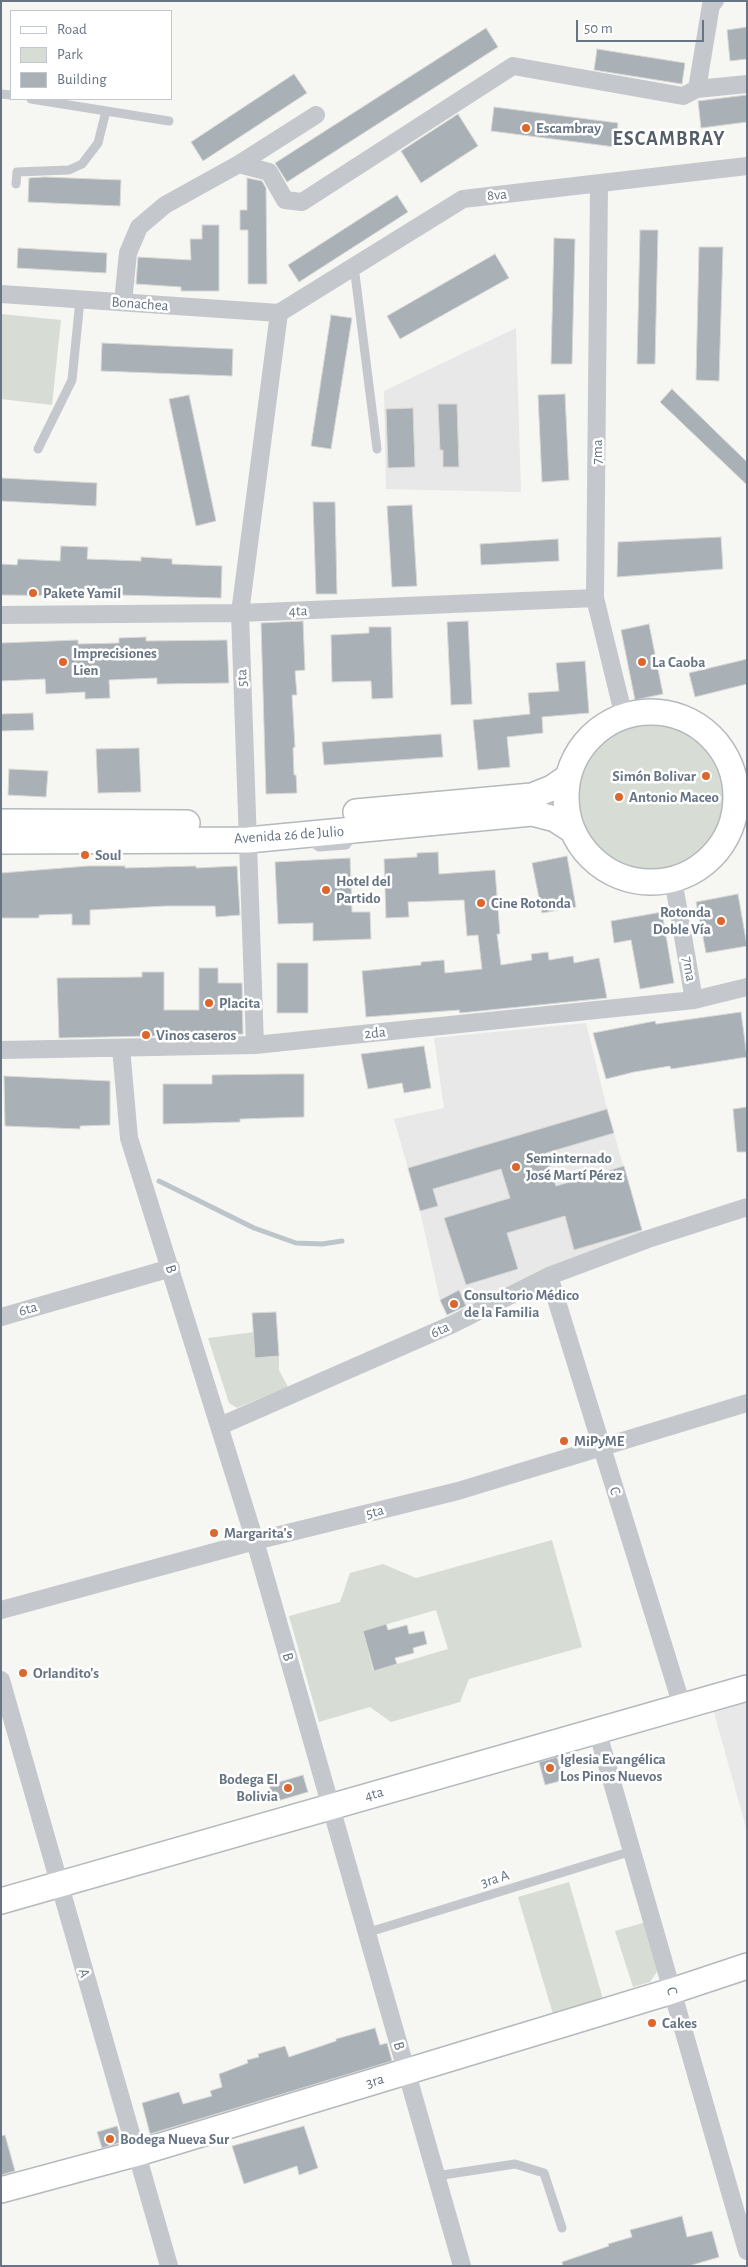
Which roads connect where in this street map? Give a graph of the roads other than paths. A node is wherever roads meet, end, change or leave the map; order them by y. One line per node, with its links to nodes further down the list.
1 (715, 1): 3 (street)
2 (747, 84): 3 (street)
3 (697, 89): 11 (street)
4 (37, 100): 5 (lane)
5 (106, 111): 7 (lane); 12 (lane)
6 (316, 116): 8 (street)
7 (169, 121)
8 (267, 146): 9 (street); 11 (street)
9 (239, 164): 11 (street); 17 (street)
10 (747, 166): 13 (street, 8va)
11 (270, 172)
12 (16, 184)
13 (599, 184): 14 (street, 8va); 21 (street, 7ma)
14 (354, 266): 18 (street, 8va); 20 (lane)
15 (1, 294): 16 (street, Bonachea)
16 (80, 300): 17 (street, Bonachea); 19 (lane)
17 (123, 302): 18 (street, Bonachea)
18 (279, 313): 22 (street, 5ta)
19 (38, 449)
20 (377, 449)
21 (595, 598): 22 (street, 4ta); 24 (street, 7ma)
22 (240, 613): 23 (street, 4ta); 31 (street, 5ta)
23 (1, 615)
24 (624, 717): 25 (main road); 27 (main road)
25 (722, 751): 26 (main road); 28 (main road)
26 (747, 754)
27 (568, 777): 30 (main road); 31 (main road, Avenida 26 de Julio)
28 (741, 794): 33 (main road)
29 (1, 822): 31 (main road, Avenida 26 de Julio)
30 (572, 830): 31 (main road, Avenida 26 de Julio); 33 (main road)
31 (247, 831): 32 (main road, Avenida 26 de Julio); 36 (street, 5ta)
32 (1, 841)
33 (673, 879): 35 (street, 7ma)
34 (747, 988): 35 (street, 2da)
35 (694, 1000): 36 (street, 2da)
36 (255, 1045): 37 (street, 2da)
37 (121, 1048): 38 (street, 2da); 40 (street, B)
38 (1, 1050)
39 (747, 1207): 41 (street, 6ta)
40 (171, 1268): 42 (street, 6ta); 44 (street, B)
41 (548, 1276): 44 (street, 6ta); 45 (street, C)
42 (1, 1317)
43 (747, 1403): 45 (street, 5ta)
44 (220, 1426): 46 (street, B)
45 (601, 1447): 46 (street, 5ta); 50 (street, C)
46 (255, 1541): 47 (street, 5ta); 52 (street, B)
47 (1, 1610)
48 (1, 1680): 54 (street, A)
49 (747, 1688): 50 (main road, 4ta)
50 (682, 1706): 51 (main road, 4ta)
51 (597, 1730): 52 (main road, 4ta); 53 (street, C)
52 (331, 1806): 54 (main road, 4ta); 56 (street, B)
53 (632, 1851): 56 (lane, 3ra A); 58 (street, C)
54 (58, 1884): 55 (main road, 4ta); 60 (street, A)
55 (1, 1900)
56 (366, 1933): 59 (street, B)
57 (747, 1966): 58 (main road, 3ra)
58 (672, 1992): 59 (main road, 3ra); 64 (street, C)
59 (406, 2072): 60 (main road, 3ra); 61 (street, B)
60 (138, 2153): 62 (main road, 3ra); 65 (street, A)
61 (436, 2176): 63 (lane); 66 (street, B)
62 (1, 2190)
63 (562, 2228)
64 (747, 2251)
65 (169, 2266)
66 (462, 2266)

